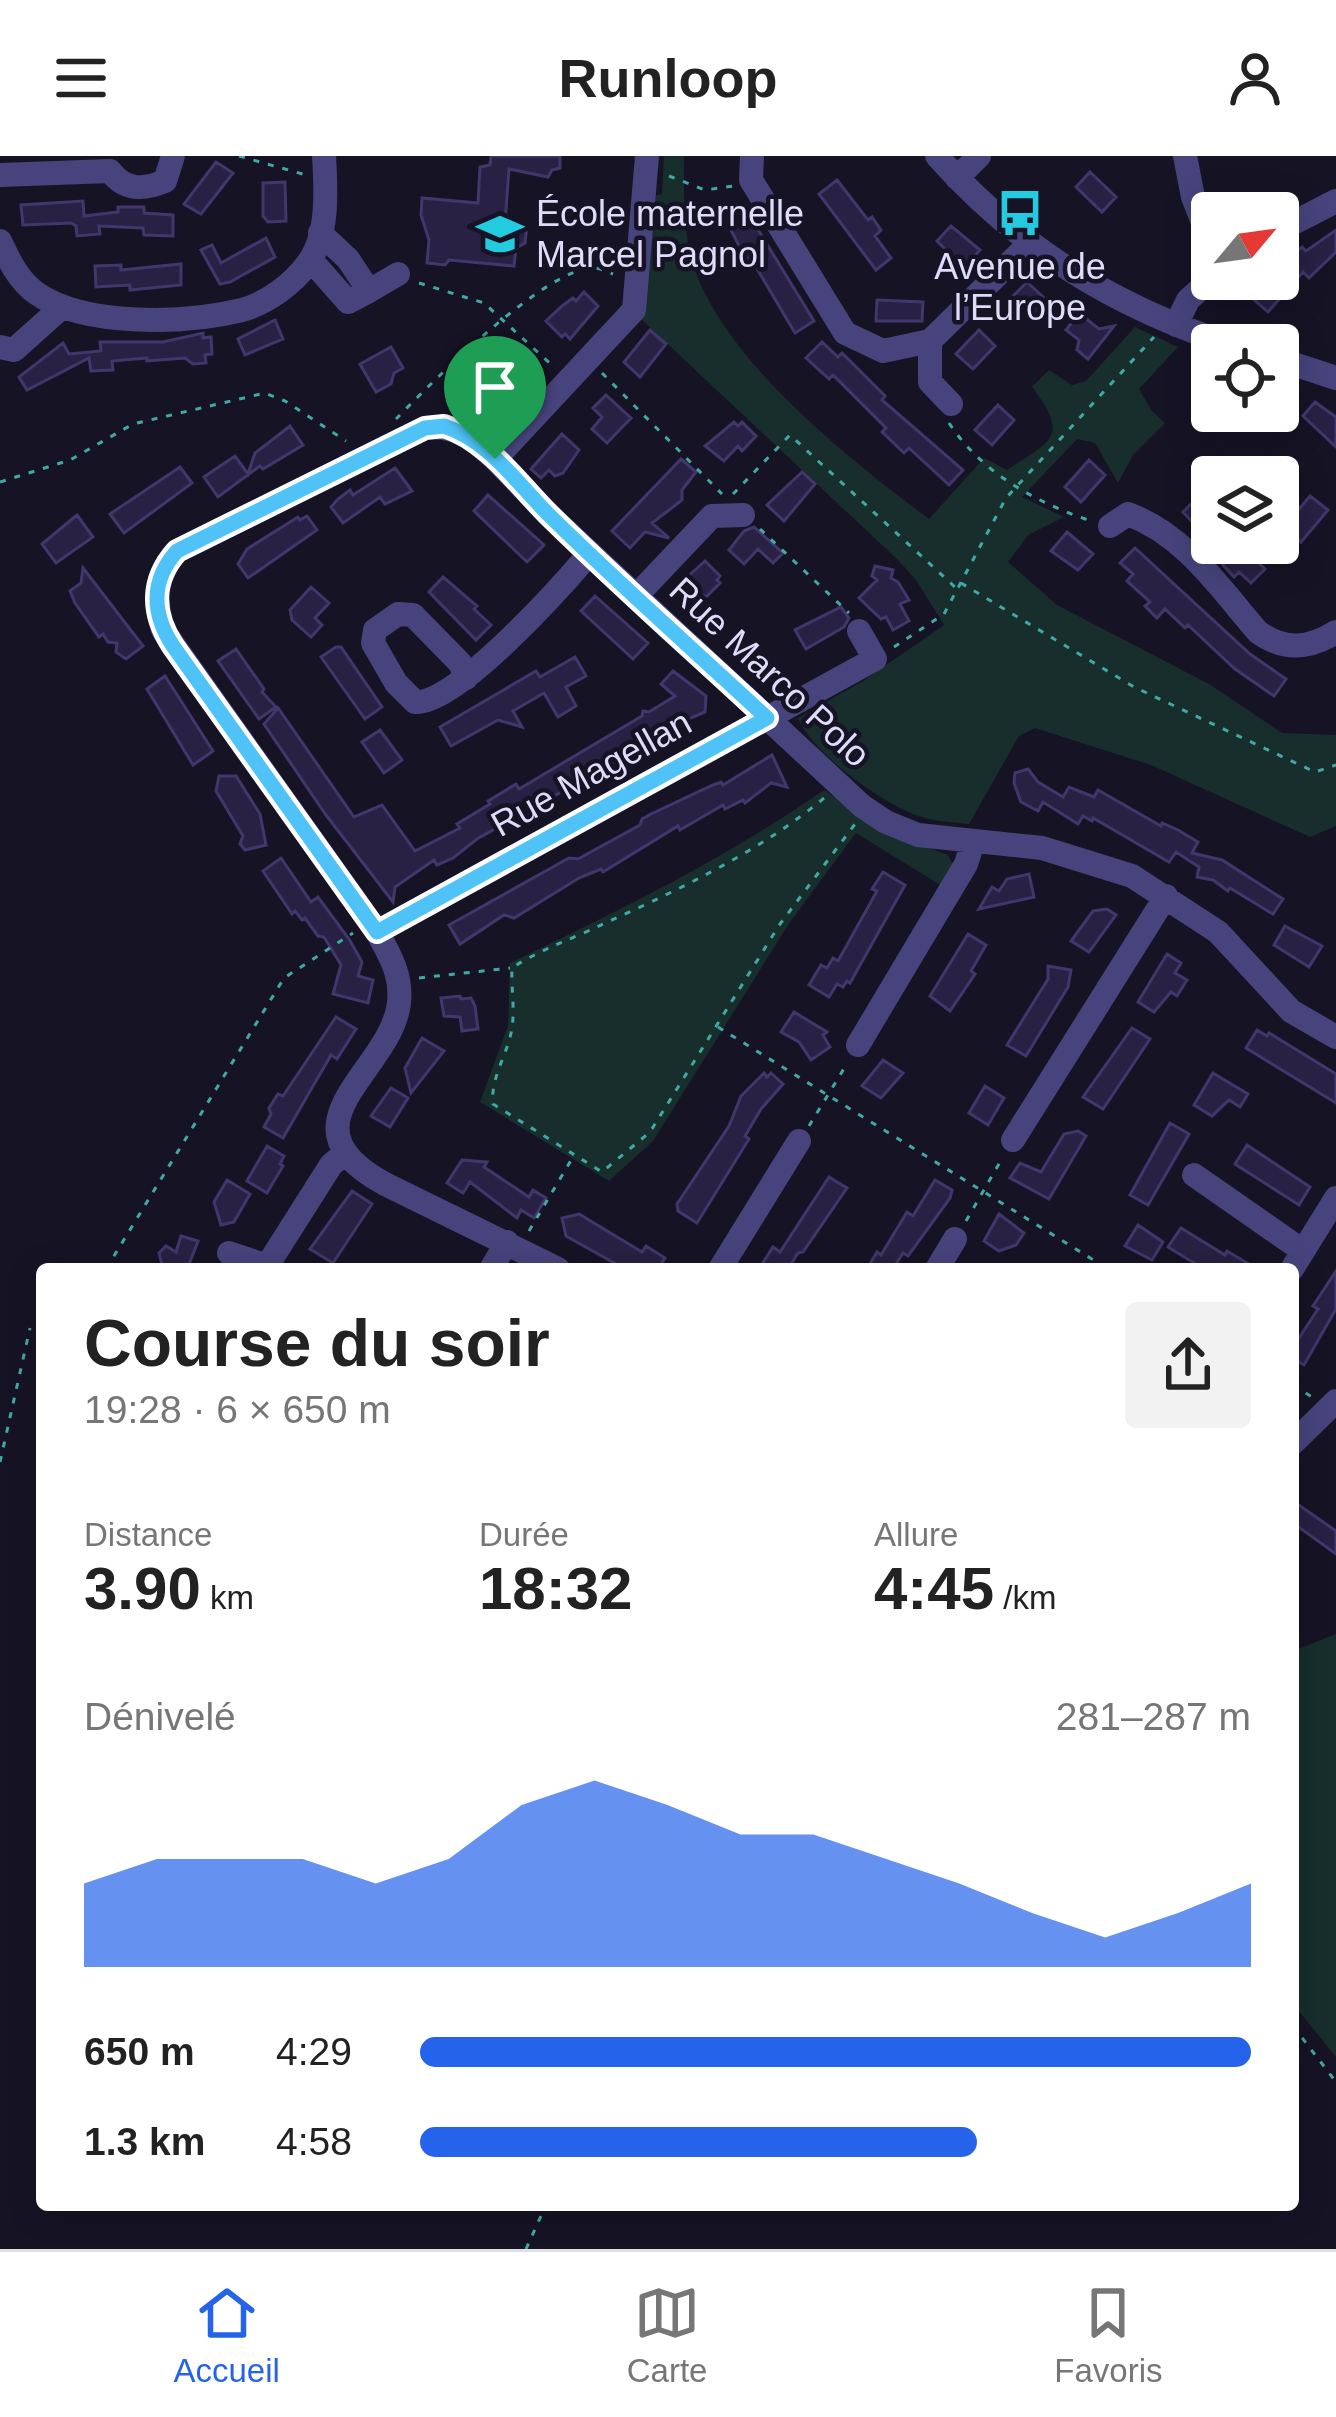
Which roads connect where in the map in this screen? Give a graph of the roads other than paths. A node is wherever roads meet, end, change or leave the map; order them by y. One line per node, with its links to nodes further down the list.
1 (173, 156): 6 (street)
2 (752, 156): 24 (street)
3 (938, 156): 10 (street)
4 (979, 156): 10 (street)
5 (1185, 156): 11 (street)
6 (114, 164): 9 (street)
7 (655, 165): 29 (street)
8 (325, 167): 14 (street)
9 (0, 176)
10 (957, 178): 16 (street)
11 (1192, 192)
12 (1336, 201): 13 (street)
13 (1299, 220)
14 (320, 233): 17 (street); 19 (street)
15 (0, 241): 21 (street)
16 (1030, 243): 22 (street); 24 (street)
17 (311, 260): 19 (street); 21 (street)
18 (398, 274): 19 (street)
19 (369, 291)
20 (1191, 298): 22 (street)
21 (62, 307): 25 (street)
22 (1171, 324): 23 (street)
23 (1191, 331)
24 (930, 341): 28 (street)
25 (0, 347)
26 (1299, 366): 27 (street)
27 (1336, 378)
28 (951, 404)
29 (495, 459): 32 (street, Rue Marco Polo); 40 (street, Rue Marco Polo)
30 (735, 507): 33 (street)
31 (1110, 526): 35 (street)
32 (590, 554): 33 (street, Rue Marco Polo); 36 (street)
33 (636, 596): 37 (street, Rue Marco Polo)
34 (859, 632): 37 (street, Rue Magellan)
35 (1336, 632)
36 (466, 678)
37 (767, 718): 38 (street, Rue Marco Polo); 40 (street, Rue Magellan)
38 (974, 842): 39 (street, Rue Marco Polo); 42 (street)
39 (1166, 896): 41 (street, Rue Marco Polo); 43 (street)
40 (374, 927): 45 (street)
41 (1336, 1037)
42 (858, 1046)
43 (1013, 1140)
44 (800, 1142): 56 (street)
45 (344, 1154): 49 (street); 53 (street)
46 (1194, 1175): 51 (street)
47 (1336, 1198): 51 (street)
48 (955, 1239): 57 (street)
49 (514, 1245): 54 (street); 55 (street)
50 (229, 1253): 52 (street)
51 (1298, 1260)
52 (258, 1263)
53 (269, 1263)
54 (497, 1263)
55 (547, 1263)
56 (724, 1263)
57 (941, 1263)
58 (1336, 1401): 59 (street)
59 (1299, 1437)

